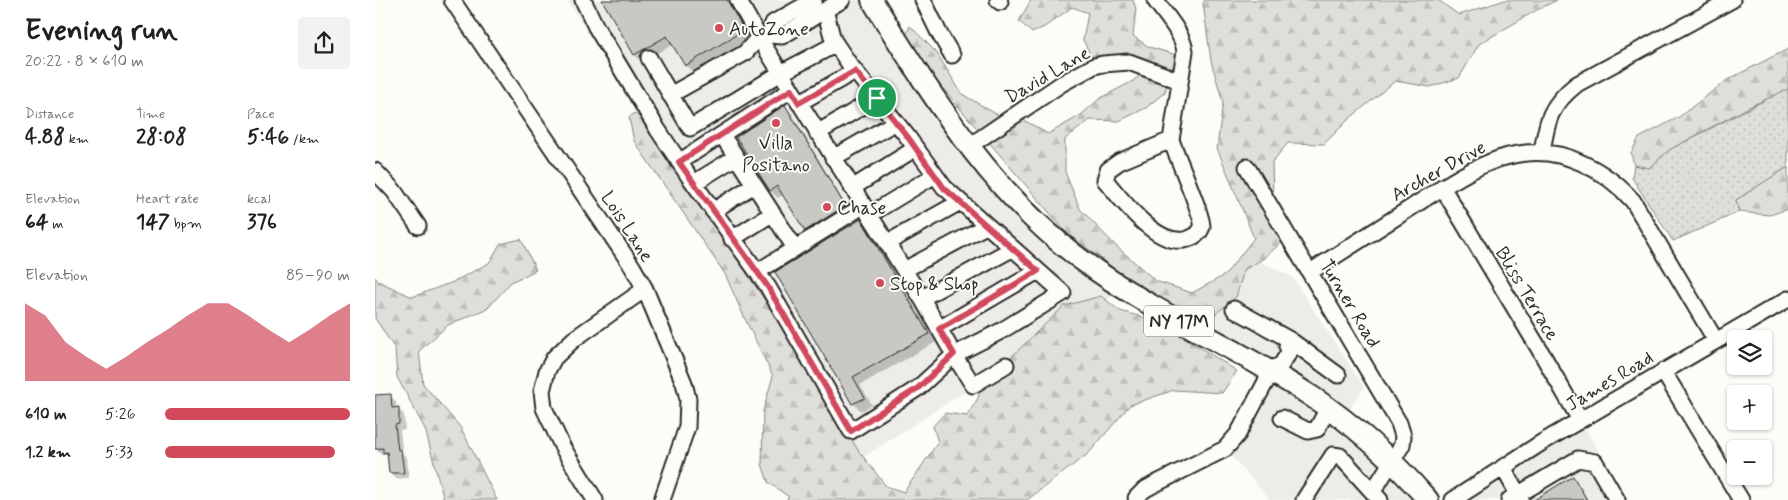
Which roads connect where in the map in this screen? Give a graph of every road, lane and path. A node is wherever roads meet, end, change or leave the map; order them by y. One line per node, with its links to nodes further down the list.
1 (452, 0): 51 (street, Lois Lane)
2 (583, 0): 29 (street)
3 (738, 0): 10 (street)
4 (842, 0): 9 (street)
5 (872, 0): 24 (main road, NY 17M)
6 (923, 0): 12 (street)
7 (1155, 0): 16 (street)
8 (1732, 0): 26 (street)
9 (815, 3): 10 (street); 11 (street)
10 (763, 38): 15 (street); 17 (street)
11 (835, 42): 14 (street); 15 (street)
12 (951, 55)
13 (649, 58): 17 (street)
14 (855, 71): 18 (street); 19 (street)
15 (781, 73): 17 (street); 18 (street)
16 (1180, 82): 23 (street); 24 (street, David Lane)
17 (670, 94)
18 (795, 97): 21 (street); 22 (street)
19 (877, 98): 20 (street); 21 (street)
20 (896, 122): 25 (street); 28 (street)
21 (817, 133): 28 (street)
22 (722, 135): 27 (street); 29 (street)
23 (1171, 140): 23 (street)
24 (968, 146): 60 (main road, NY 17M)
25 (916, 148): 32 (street); 36 (street)
26 (1542, 152): 35 (street, Archer Drive); 56 (street, Archer Drive)
27 (737, 158): 33 (street); 34 (street)
28 (833, 158): 36 (street)
29 (679, 162): 33 (street)
30 (1247, 167): 50 (street, Turner Road)
31 (375, 171): 41 (street)
32 (935, 175): 37 (street); 38 (street)
33 (693, 183): 39 (street)
34 (754, 185): 39 (street); 40 (street)
35 (1442, 187): 50 (street, Archer Drive); 65 (street, Bliss Terrace)
36 (852, 188): 38 (street)
37 (960, 202): 42 (street); 44 (street)
38 (866, 210): 44 (street); 45 (street)
39 (713, 211): 43 (street)
40 (773, 213): 43 (street); 45 (street)
41 (418, 226)
42 (986, 226): 46 (street); 47 (street)
43 (732, 239): 49 (street)
44 (887, 243): 47 (street)
45 (795, 248): 49 (street)
46 (1012, 249): 48 (street); 52 (street)
47 (904, 270): 52 (street)
48 (1038, 271): 55 (street); 58 (street)
49 (757, 272): 58 (street)
50 (1309, 272): 66 (street, Turner Road)
51 (645, 289): 72 (street); 73 (street, Lois Lane)
52 (922, 298): 55 (street)
53 (1788, 299): 56 (street, James Road)
54 (1234, 309): 57 (street)
55 (939, 329): 58 (street)
56 (1716, 341): 61 (street, James Road)
57 (1288, 343): 60 (street); 62 (street)
58 (954, 354): 59 (street)
59 (1006, 365)
60 (1273, 370): 63 (main road, NY 17M); 70 (street)
61 (1663, 371): 65 (street, James Road); 77 (street)
62 (1338, 374)
63 (1328, 408): 64 (street); 66 (main road, NY 17M)
64 (1282, 418)
65 (1580, 420): 67 (street, James Road)
66 (1393, 462): 68 (street, Turner Road); 75 (main road, NY 17M)
67 (1503, 468): 69 (street); 76 (street, James Road)
68 (1375, 494): 74 (street)
69 (1516, 498): 71 (street)
70 (1136, 499)
71 (1615, 499)
72 (595, 500)
73 (662, 500)
74 (1304, 500)
75 (1428, 500)
76 (1453, 500)
77 (1741, 500)

